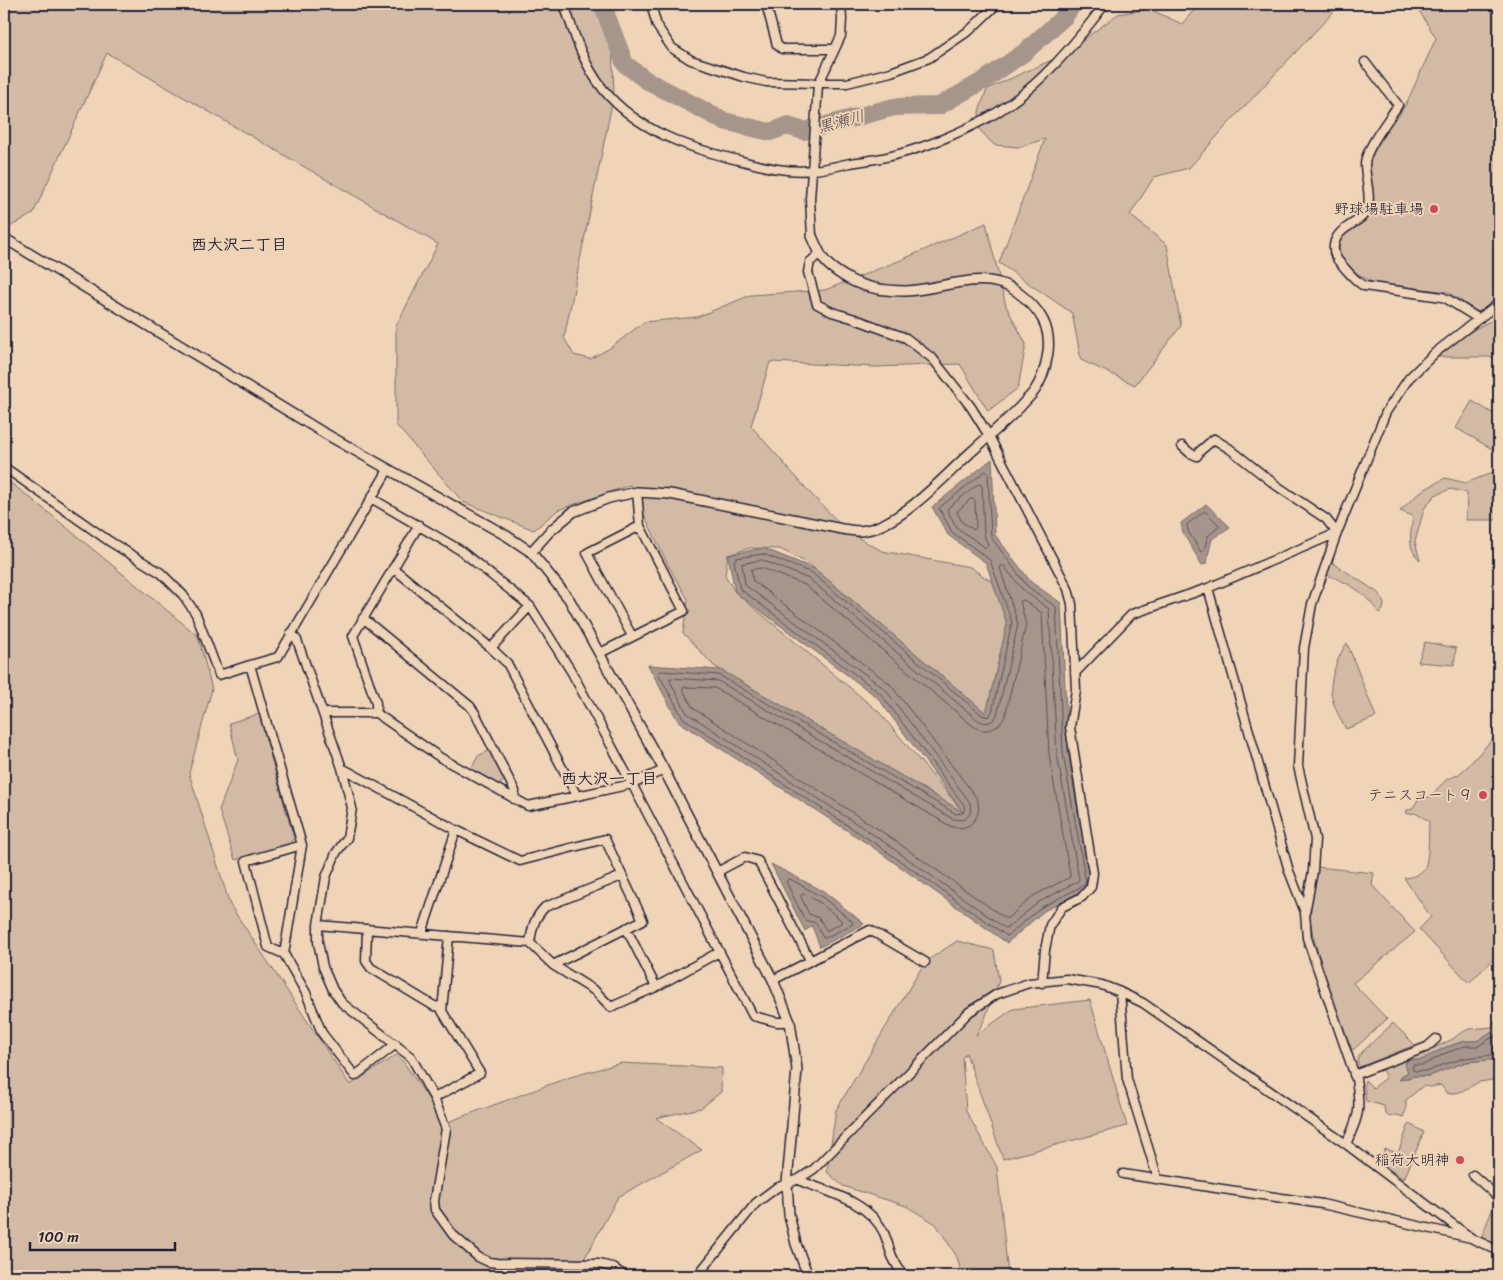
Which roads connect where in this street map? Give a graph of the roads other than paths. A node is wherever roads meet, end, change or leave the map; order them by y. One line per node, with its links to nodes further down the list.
1 (564, 4): 10 (street)
2 (651, 4): 9 (street)
3 (766, 4): 7 (street)
4 (841, 4): 9 (street)
5 (998, 4): 9 (street)
6 (1105, 4): 10 (street)
7 (832, 49)
8 (1365, 62): 16 (street)
9 (818, 84): 10 (street)
10 (812, 168): 11 (street)
11 (812, 236): 14 (street)
12 (6, 239): 13 (street); 20 (street)
13 (4, 249)
14 (819, 254): 17 (street); 17 (street)
15 (1499, 303): 16 (street)
16 (1479, 319): 25 (street)
17 (989, 436): 21 (street); 36 (street)
18 (1182, 446): 25 (street)
19 (4, 467): 35 (street)
20 (388, 470): 22 (street); 26 (street)
21 (637, 492): 24 (street); 26 (street)
22 (371, 498): 23 (street); 31 (street)
23 (419, 525): 27 (street); 29 (street)
24 (640, 526): 32 (street); 32 (street)
25 (1337, 533): 28 (street); 48 (street)
26 (531, 552): 34 (street)
27 (393, 568): 30 (street); 33 (street)
28 (1208, 588): 36 (street); 48 (street)
29 (530, 606): 33 (street); 41 (street)
30 (364, 618): 38 (street); 43 (street)
31 (290, 633): 35 (street); 37 (street)
32 (632, 636): 34 (street)
33 (491, 648): 42 (street)
34 (600, 654): 40 (street)
35 (250, 666): 45 (street)
36 (1075, 673): 61 (street)
37 (323, 713): 38 (street); 39 (street)
38 (376, 713): 43 (street)
39 (342, 768): 44 (street); 49 (street)
40 (664, 770): 41 (street); 46 (street)
41 (632, 784): 42 (street); 55 (street)
42 (577, 796): 43 (street)
43 (514, 799)
44 (456, 830): 47 (street); 52 (street)
45 (302, 845): 56 (street); 56 (street)
46 (717, 872): 57 (street); 60 (street)
47 (622, 876): 50 (street); 54 (street)
48 (1305, 913): 68 (street)
49 (318, 925): 51 (street); 67 (street)
50 (626, 928): 59 (street); 62 (street)
51 (367, 929): 52 (street); 64 (street)
52 (422, 934): 53 (street)
53 (449, 936): 54 (street); 64 (street)
54 (530, 943): 59 (street)
55 (719, 952): 62 (street); 65 (street)
56 (284, 954): 67 (street)
57 (810, 960): 58 (street); 60 (street)
58 (925, 962)
59 (553, 965): 62 (street)
60 (773, 980): 65 (street)
61 (1042, 983): 63 (street); 73 (street)
62 (656, 987)
63 (1120, 992): 70 (street); 74 (street)
64 (442, 1007): 69 (street)
65 (790, 1022): 75 (street)
66 (1436, 1039): 68 (street)
67 (396, 1044): 69 (street)
68 (1354, 1075): 70 (street)
69 (434, 1098): 79 (street)
70 (1346, 1144): 77 (street)
71 (1123, 1174): 74 (street)
72 (1473, 1175): 76 (street)
73 (799, 1179): 75 (street); 82 (street)
74 (1156, 1179): 77 (street)
75 (787, 1183): 80 (street); 81 (street)
76 (1499, 1198)
77 (1470, 1238): 78 (street)
78 (1499, 1251)
79 (623, 1274)
80 (697, 1276)
81 (808, 1276)
82 (903, 1276)

